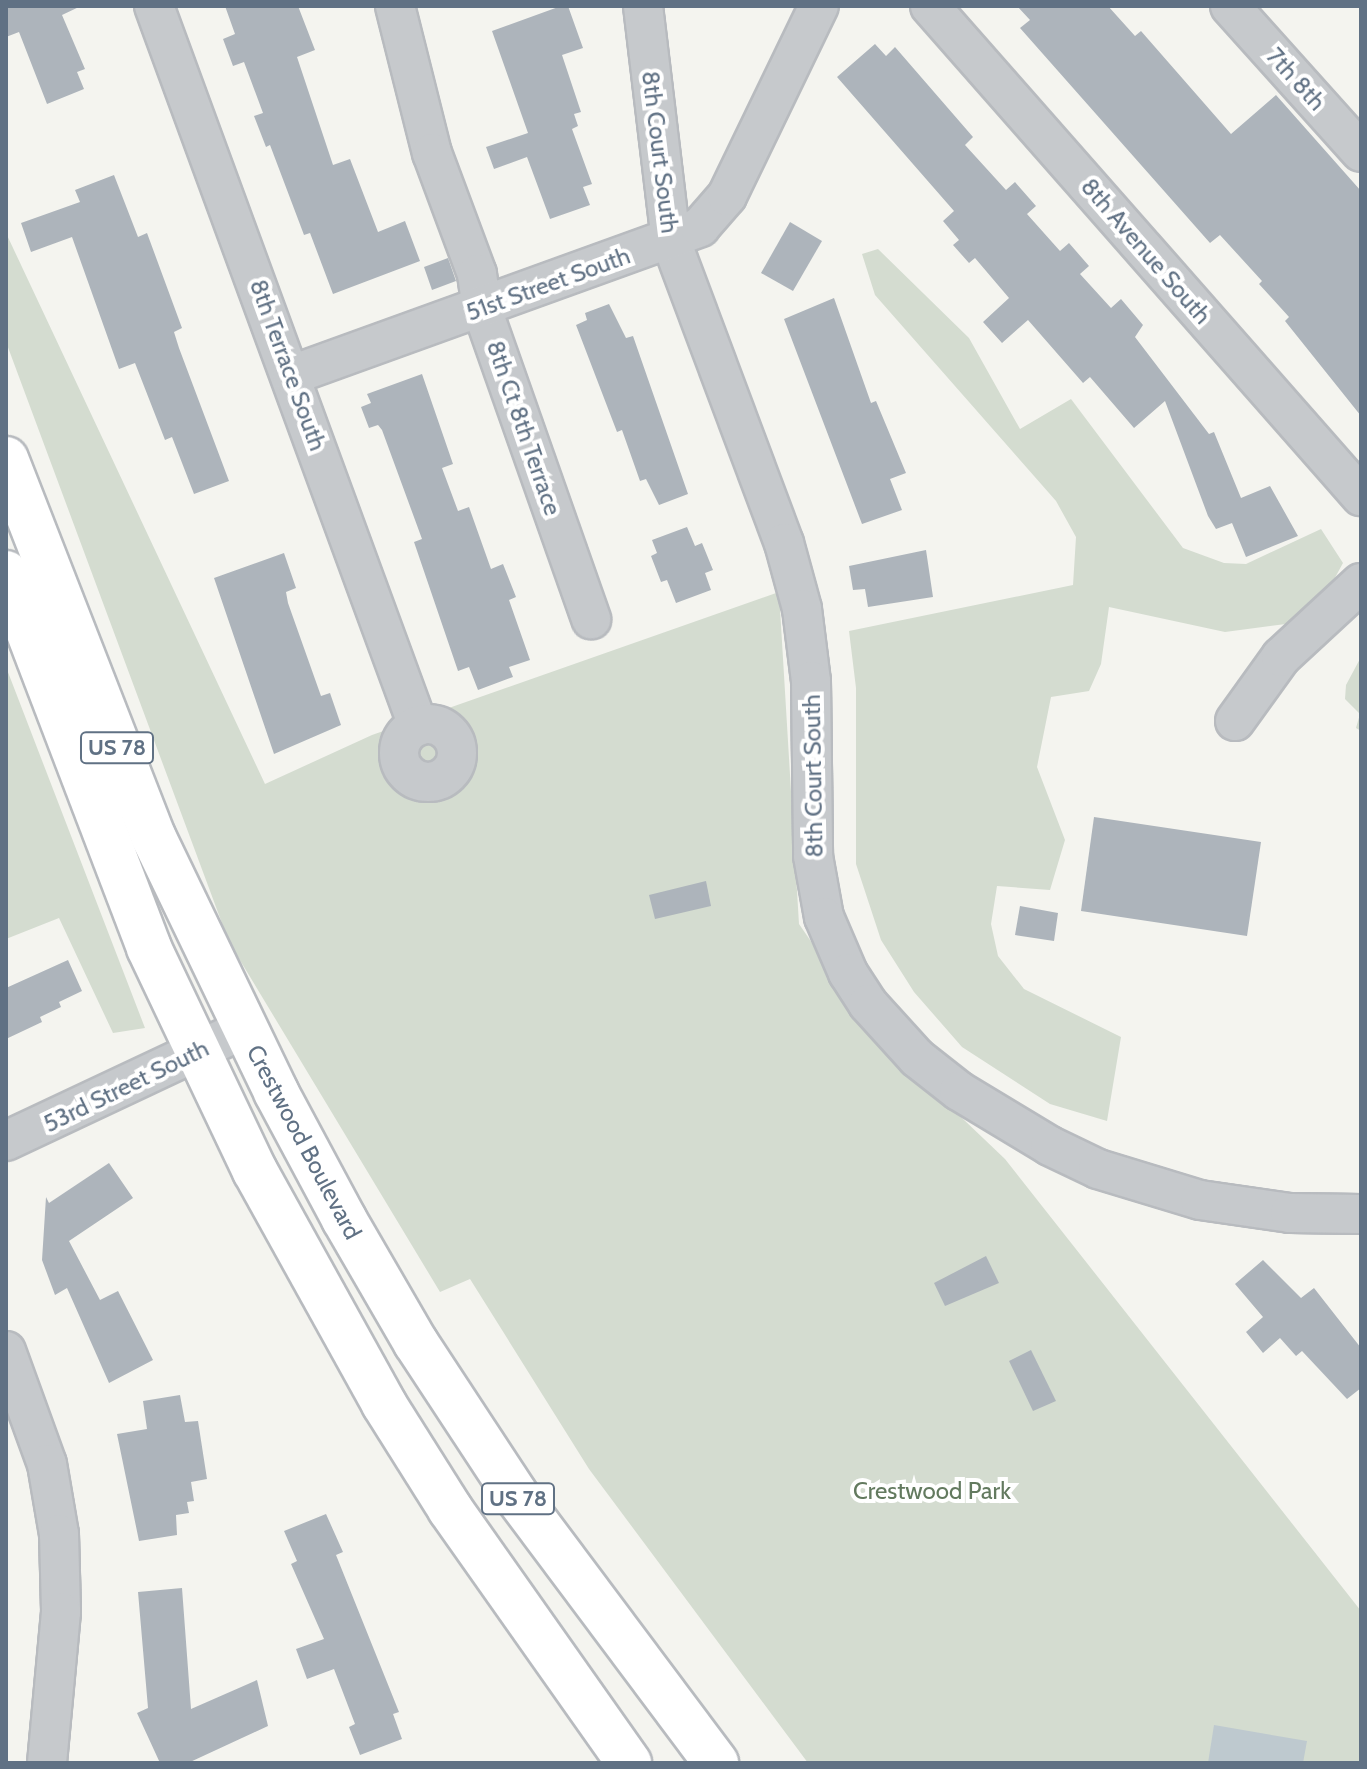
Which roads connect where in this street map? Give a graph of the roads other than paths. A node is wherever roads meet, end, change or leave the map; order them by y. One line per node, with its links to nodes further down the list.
1 (154, 6): 10 (street, 8th Terrace South)
2 (395, 6): 9 (street, 8th Ct 8th Terrace)
3 (643, 6): 8 (street, 8th Court South)
4 (819, 6): 8 (street, 51st Street South)
5 (930, 6): 12 (street, 8th Avenue South)
6 (1230, 6): 7 (street, 7th 8th)
7 (1361, 152)
8 (671, 241): 9 (street, 51st Street South); 21 (street, 8th Court South)
9 (482, 309): 10 (street, 51st Street South); 15 (street, 8th Ct 8th Terrace)
10 (292, 375): 17 (street, 8th Terrace South)
11 (6, 459): 18 (main road, Crestwood Boulevard / US 78)
12 (1361, 496)
13 (6, 573): 19 (main road, US 78)
14 (1361, 583): 16 (street)
15 (591, 619)
16 (1235, 721)
17 (418, 726)
18 (244, 1029): 19 (street, 53rd Street South); 25 (main road, Crestwood Boulevard / US 78)
19 (195, 1052): 20 (street, 53rd Street South); 24 (main road, US 78)
20 (6, 1141)
21 (1361, 1214)
22 (6, 1351): 23 (street)
23 (47, 1763)
24 (629, 1763)
25 (716, 1763)

